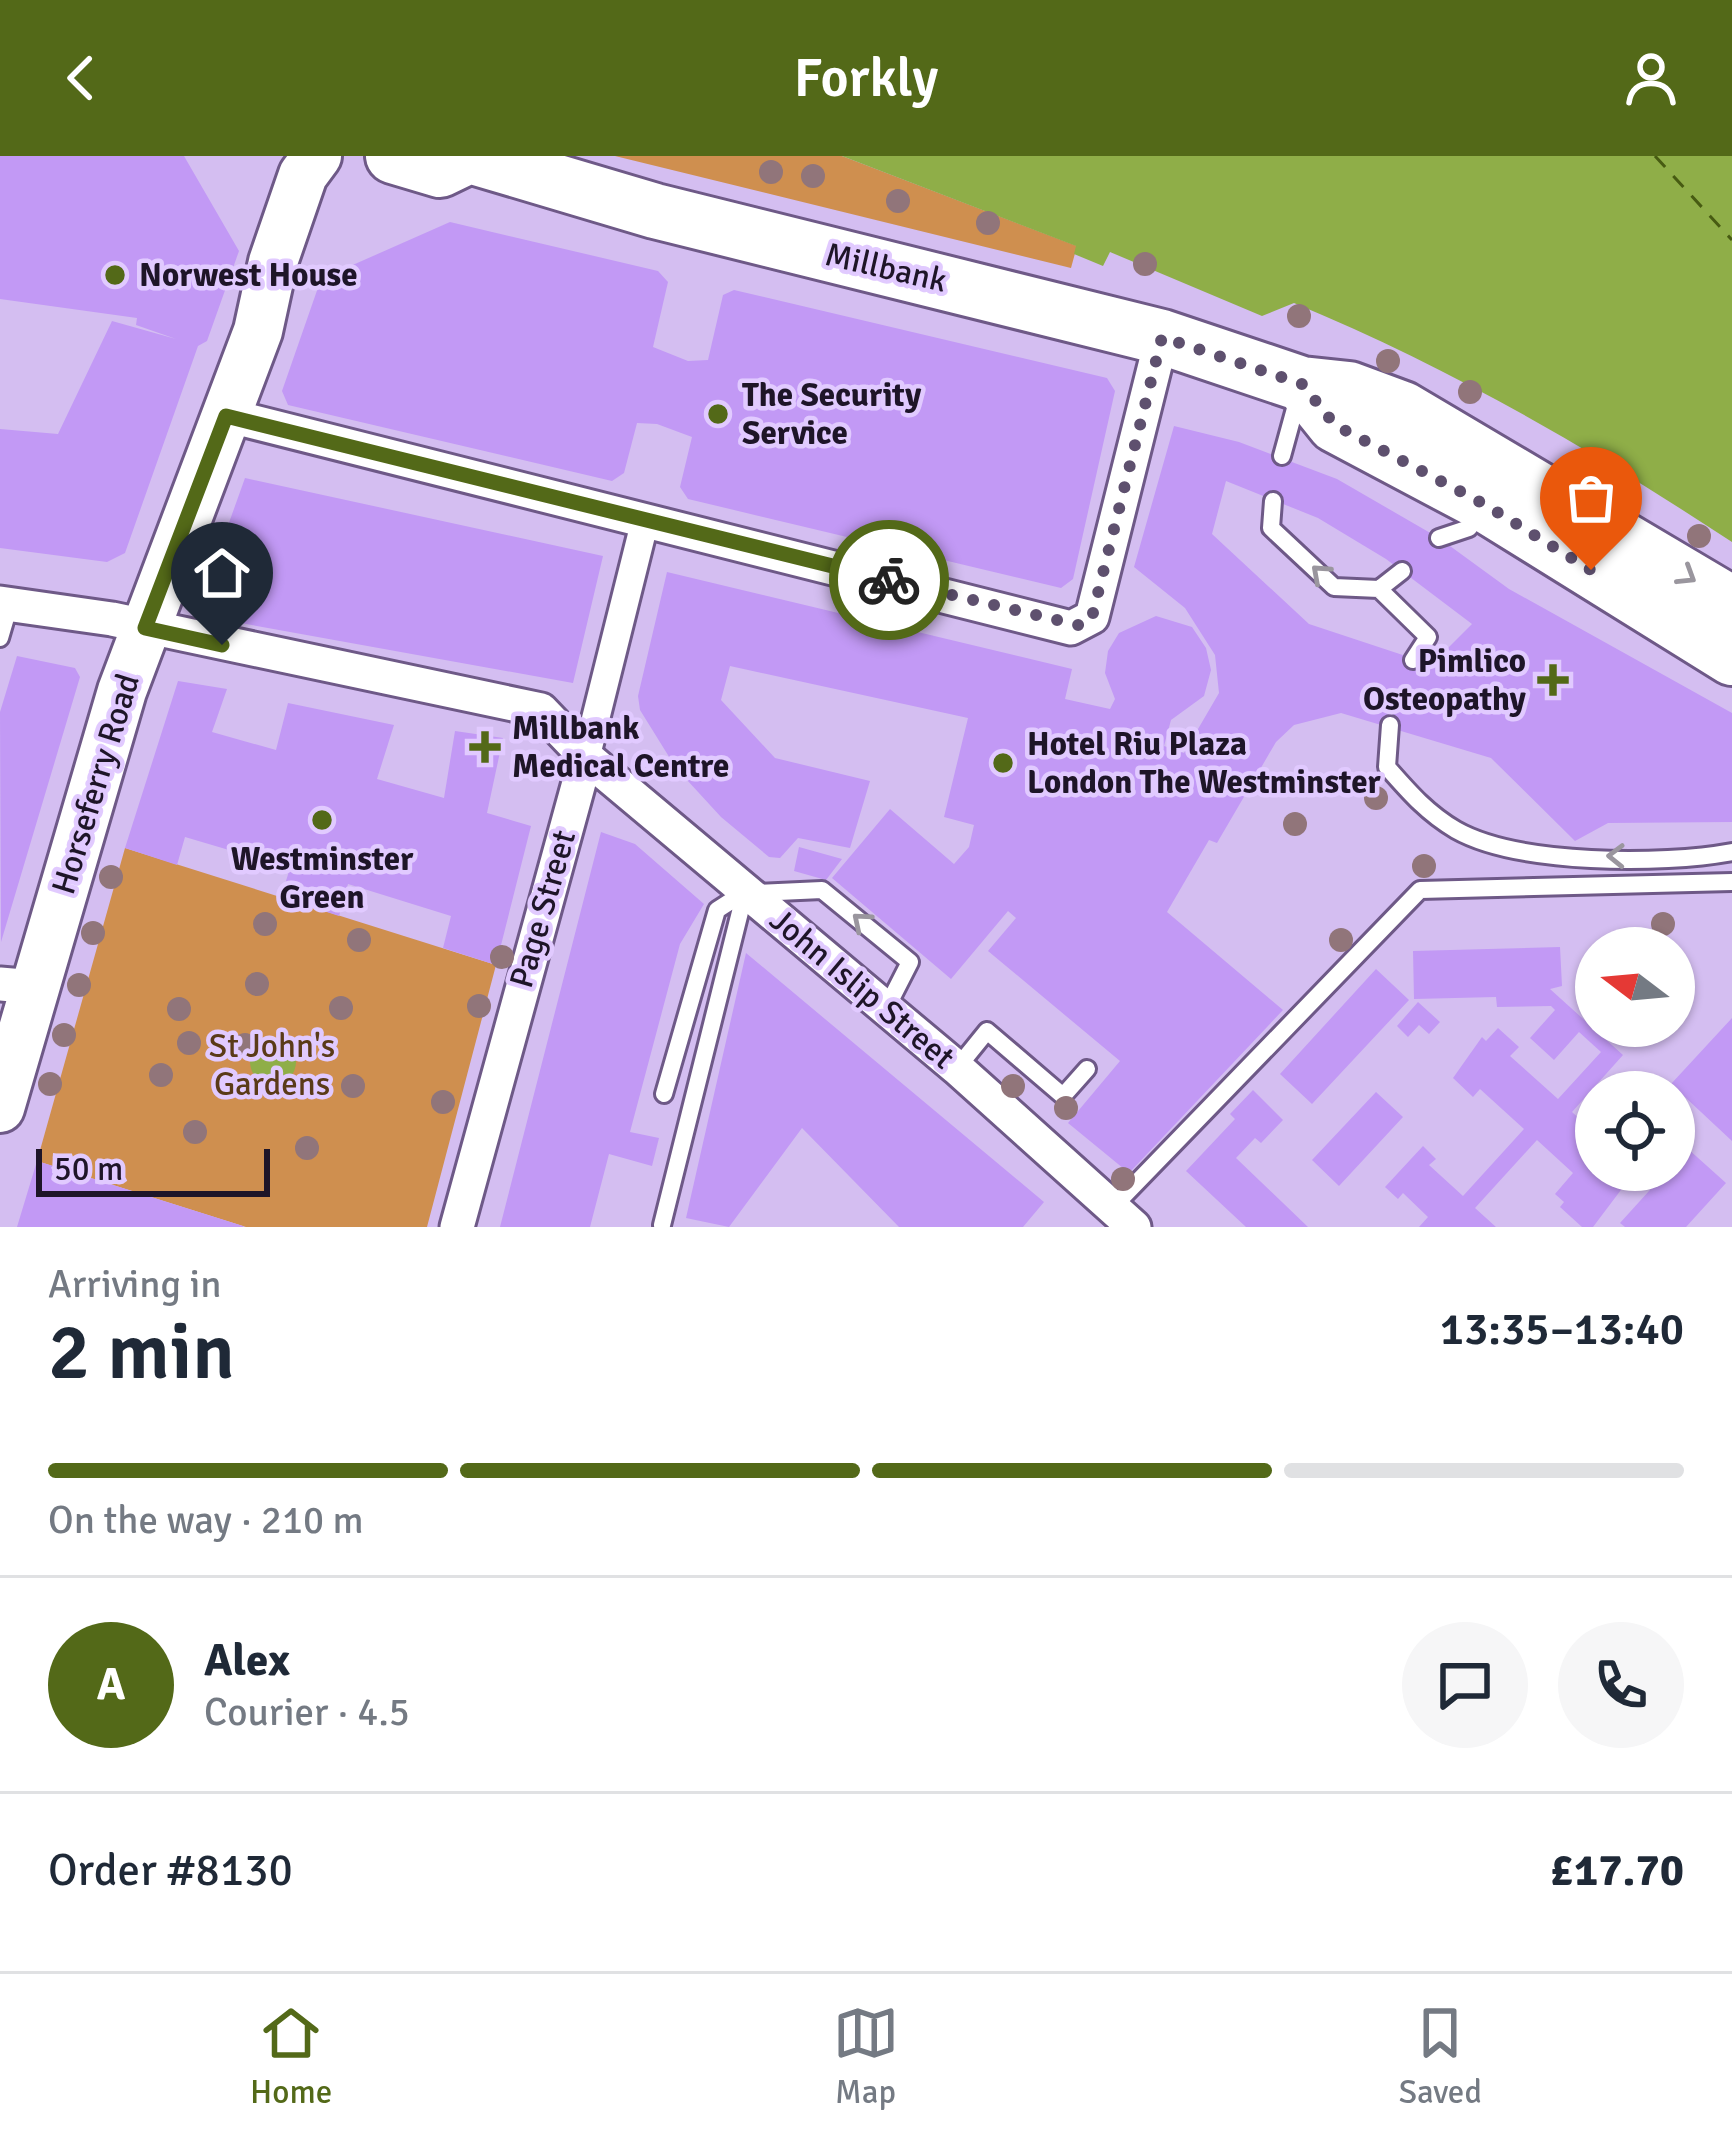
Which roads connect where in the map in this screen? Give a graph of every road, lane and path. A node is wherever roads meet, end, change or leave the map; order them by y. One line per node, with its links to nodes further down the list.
1 (316, 156): 5 (main road, Horseferry Road)
2 (333, 156): 5 (main road, Horseferry Road)
3 (393, 156): 4 (main road, Millbank)
4 (469, 156): 6 (main road, Millbank)
5 (258, 331): 8 (main road, Horseferry Road)
6 (1162, 337): 7 (main road, Millbank); 12 (street)
7 (1302, 384): 9 (lane); 10 (main road, Millbank)
8 (226, 416): 12 (street); 18 (main road, Horseferry Road)
9 (1282, 456)
10 (1481, 478): 13 (lane); 17 (main road, Millbank, one-way to 17); 20 (main road, Millbank)
11 (1273, 500): 15 (lane, one-way to 11)
12 (645, 520): 23 (street, Page Street)
13 (1439, 538)
14 (1402, 571): 15 (lane)
15 (1379, 589): 21 (lane)
16 (5, 603): 18 (street, John Islip Street); 19 (lane)
17 (1732, 604)
18 (145, 628): 23 (street, John Islip Street); 27 (main road, Horseferry Road)
19 (0, 638)
20 (1732, 658)
21 (1413, 660)
22 (1390, 725): 24 (lane, one-way to 22)
23 (586, 757): 26 (street, John Islip Street); 35 (street, Page Street)
24 (1732, 852)
25 (1732, 882): 33 (lane)
26 (745, 892): 28 (street, John Islip Street); 28 (lane, one-way to 26); 31 (lane); 34 (lane)
27 (17, 986): 32 (main road, Horseferry Road)
28 (886, 1009): 29 (street, John Islip Street)
29 (957, 1068): 30 (lane); 33 (street, John Islip Street)
30 (1087, 1069)
31 (664, 1094)
32 (0, 1108)
33 (1123, 1217)
34 (662, 1225)
35 (457, 1227)

